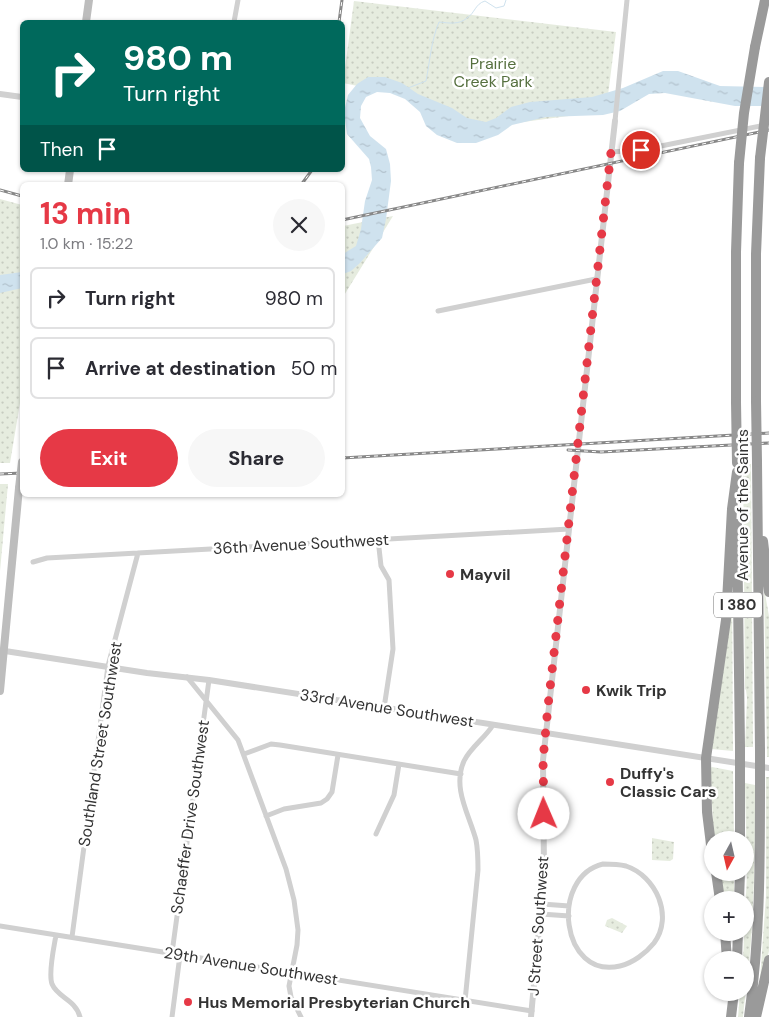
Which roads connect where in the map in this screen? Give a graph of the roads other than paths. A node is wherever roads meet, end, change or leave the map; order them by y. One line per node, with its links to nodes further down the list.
1 (89, 0): 5 (main road)
2 (238, 0): 6 (street)
3 (627, 0): 10 (street, J Street Southwest)
4 (765, 0): 15 (highway, Avenue of the Saints / I 380, bridge)
5 (86, 20)
6 (234, 20)
7 (769, 82): 17 (highway, Avenue of the Saints / I 380, bridge)
8 (0, 94): 9 (street)
9 (20, 97)
10 (614, 121): 12 (street, J Street Southwest)
11 (769, 124): 12 (street)
12 (611, 152): 13 (street, J Street Southwest)
13 (596, 279): 14 (street); 18 (street, J Street Southwest)
14 (438, 311)
15 (737, 468): 34 (highway); 40 (highway, Avenue of the Saints / I 380, bridge)
16 (20, 479): 23 (main road, bridge)
17 (757, 486): 22 (highway); 61 (highway, Avenue of the Saints / I 380, bridge)
18 (569, 529): 19 (street, 36th Avenue Southwest); 31 (street, J Street Southwest)
19 (378, 539): 20 (street, 36th Avenue Southwest); 29 (street)
20 (138, 553): 21 (street, 36th Avenue Southwest); 24 (street, Southland Street Southwest)
21 (33, 562)
22 (769, 592)
23 (2, 651): 24 (street, 33rd Avenue Southwest); 27 (main road)
24 (108, 666): 25 (street, 33rd Avenue Southwest); 48 (street, Southland Street Southwest)
25 (187, 678): 26 (street, 33rd Avenue Southwest); 28 (street)
26 (209, 680): 28 (street, Schaeffer Drive Southwest); 29 (street, 33rd Avenue Southwest)
27 (0, 691)
28 (206, 700): 32 (street); 49 (street, Schaeffer Drive Southwest)
29 (384, 708): 30 (street, 33rd Avenue Southwest)
30 (493, 725): 31 (street, 33rd Avenue Southwest); 37 (street)
31 (546, 733): 34 (street, 33rd Avenue Southwest); 42 (street, J Street Southwest)
32 (244, 754): 33 (street); 38 (street)
33 (338, 755): 35 (street); 38 (street)
34 (706, 758): 36 (street, 33rd Avenue Southwest); 39 (highway)
35 (399, 764): 37 (street); 41 (street)
36 (769, 768)
37 (461, 774): 53 (street)
38 (266, 816): 52 (street)
39 (709, 831)
40 (740, 831)
41 (376, 834)
42 (542, 904): 43 (street); 44 (street, J Street Southwest)
43 (569, 906): 45 (street); 45 (street)
44 (541, 914): 45 (street); 56 (street, J Street Southwest)
45 (569, 916)
46 (0, 926): 47 (street, 29th Avenue Southwest)
47 (56, 935): 48 (street, 29th Avenue Southwest); 57 (street)
48 (72, 937): 49 (street, 29th Avenue Southwest)
49 (172, 953): 50 (street, 29th Avenue Southwest)
50 (180, 955): 52 (street, 29th Avenue Southwest); 58 (street)
51 (769, 960): 62 (highway)
52 (291, 973): 53 (street, 29th Avenue Southwest); 59 (street)
53 (465, 1001): 56 (street, 29th Avenue Southwest)
54 (729, 1001): 60 (highway)
55 (733, 1001): 60 (highway)
56 (531, 1014)
57 (80, 1017)
58 (172, 1017)
59 (301, 1017)
60 (730, 1017)
61 (749, 1017)
62 (756, 1017)

